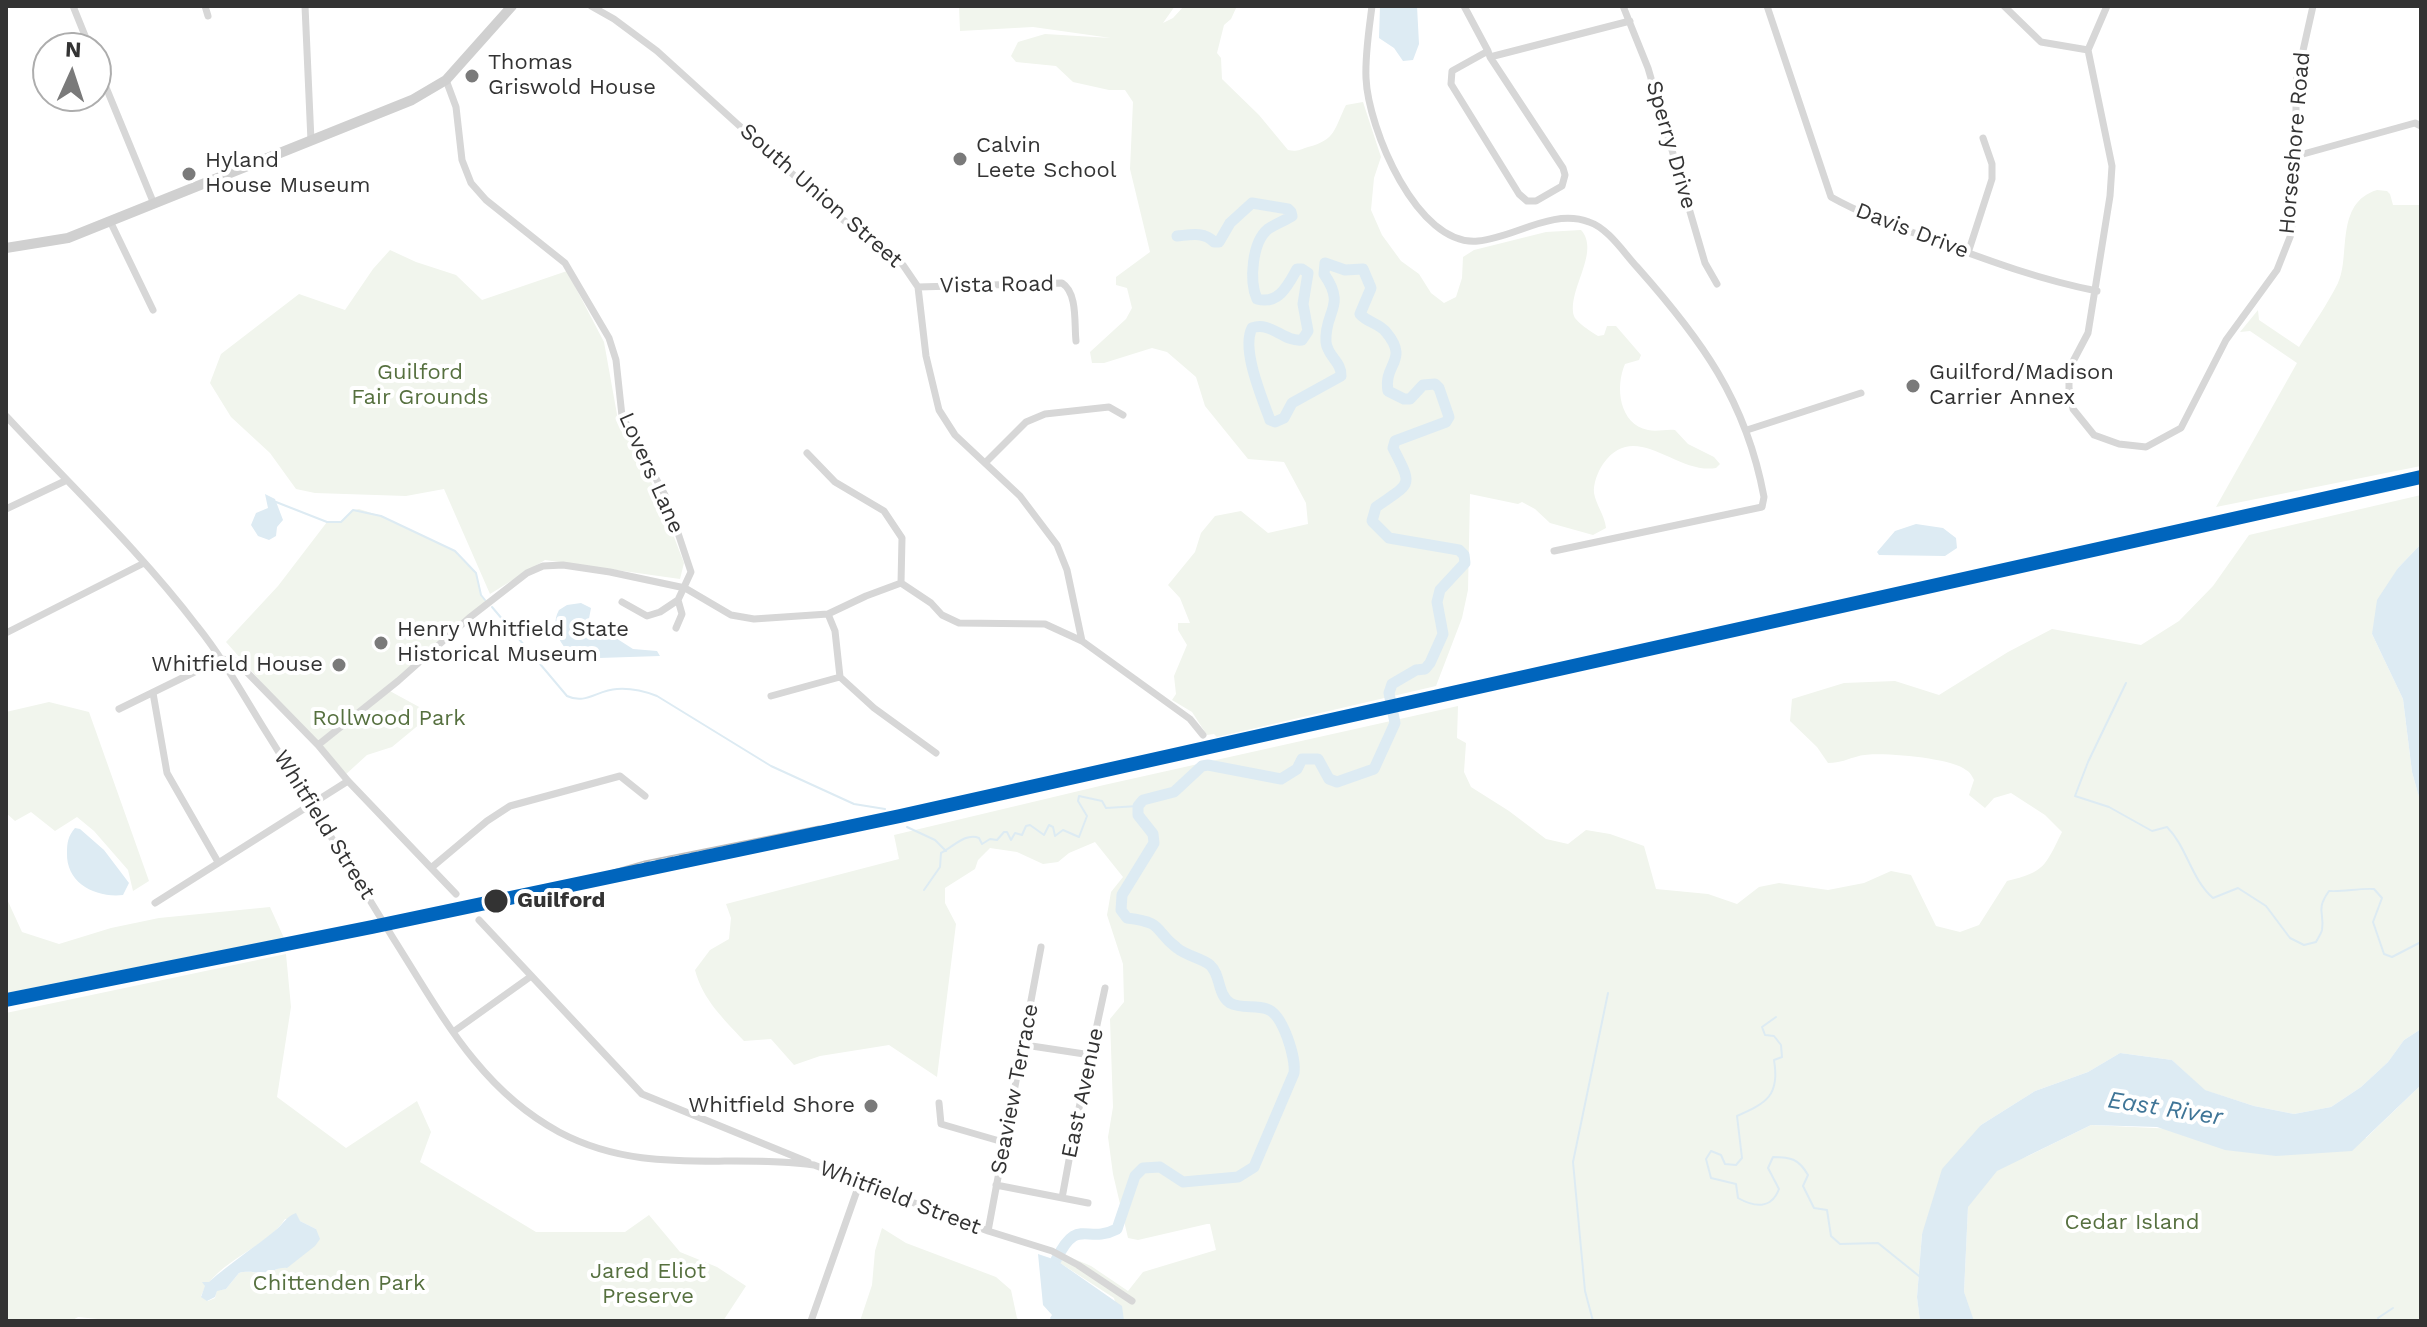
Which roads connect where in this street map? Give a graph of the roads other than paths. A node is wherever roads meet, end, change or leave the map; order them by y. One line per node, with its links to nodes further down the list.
1 (73, 6): 15 (street)
2 (205, 6): 13 (street)
3 (305, 6): 22 (street)
4 (512, 6): 18 (main road)
5 (591, 6): 29 (street, South Union Street)
6 (1372, 6): 36 (street)
7 (1464, 6): 17 (street)
8 (1623, 6): 14 (street, Sperry Drive)
9 (1767, 6): 27 (street, Davis Drive)
10 (2004, 6): 16 (street)
11 (2107, 6): 16 (street)
12 (2313, 6): 23 (street, Horseshore Road)
13 (208, 16)
14 (1630, 21): 17 (street); 28 (street, Sperry Drive)
15 (84, 32)
16 (2088, 50): 30 (street, Horseshore Road)
17 (1489, 54): 17 (street)
18 (446, 80): 22 (main road); 44 (street, Lovers Lane)
19 (112, 102): 24 (street)
20 (2421, 126): 23 (street)
21 (1983, 138): 27 (street)
22 (311, 141): 24 (main road)
23 (2296, 156): 30 (street, Horseshore Road)
24 (154, 204): 25 (main road)
25 (110, 221): 26 (main road); 31 (street)
26 (6, 248)
27 (1968, 253): 30 (street, Davis Drive)
28 (1717, 284)
29 (918, 287): 32 (street, Vista Road); 38 (street, South Union Street)
30 (2097, 291)
31 (153, 310)
32 (1076, 341)
33 (1861, 393): 36 (street)
34 (1123, 415): 38 (street)
35 (6, 416): 39 (street, Whitfield Street)
36 (1747, 430): 41 (street)
37 (807, 453): 43 (street)
38 (985, 463): 50 (street, South Union Street)
39 (65, 481): 40 (street); 42 (street, Whitfield Street)
40 (6, 509)
41 (1554, 551)
42 (144, 563): 49 (street); 51 (street, Whitfield Street)
43 (901, 583): 47 (street); 50 (street)
44 (685, 588): 45 (street); 47 (street); 57 (street)
45 (678, 600): 46 (street); 48 (street)
46 (622, 602)
47 (828, 614): 52 (street)
48 (676, 628)
49 (6, 633)
50 (1082, 641): 56 (street)
51 (221, 659): 53 (street); 57 (street); 61 (street, Whitfield Street)
52 (840, 677): 54 (street); 58 (street)
53 (153, 693): 55 (street); 62 (street)
54 (771, 696)
55 (119, 709)
56 (1203, 735)
57 (318, 745): 59 (street)
58 (936, 753)
59 (348, 781): 61 (street); 63 (street)
60 (645, 796): 63 (street)
61 (312, 804): 62 (street); 70 (street, Whitfield Street)
62 (218, 862): 65 (street)
63 (431, 868): 64 (street)
64 (456, 894)
65 (155, 903)
66 (479, 920): 68 (street)
67 (1041, 947): 71 (street, Seaview Terrace)
68 (530, 977): 70 (street); 75 (street)
69 (1105, 988): 72 (street, East Avenue)
70 (453, 1032): 76 (street, Whitfield Street)
71 (1025, 1045): 72 (street); 74 (street, Seaview Terrace)
72 (1091, 1055): 80 (street, East Avenue)
73 (939, 1103): 74 (street)
74 (1003, 1142): 79 (street, Seaview Terrace)
75 (768, 1145): 76 (street); 77 (street)
76 (767, 1161): 77 (street, Whitfield Street)
77 (814, 1165): 78 (street, Whitfield Street)
78 (860, 1182): 82 (street, Whitfield Street); 84 (street)
79 (996, 1185): 80 (street); 82 (street, Seaview Terrace)
80 (1062, 1198): 81 (street)
81 (1088, 1203)
82 (988, 1231): 83 (street, Whitfield Street)
83 (1132, 1301)
84 (811, 1321)

